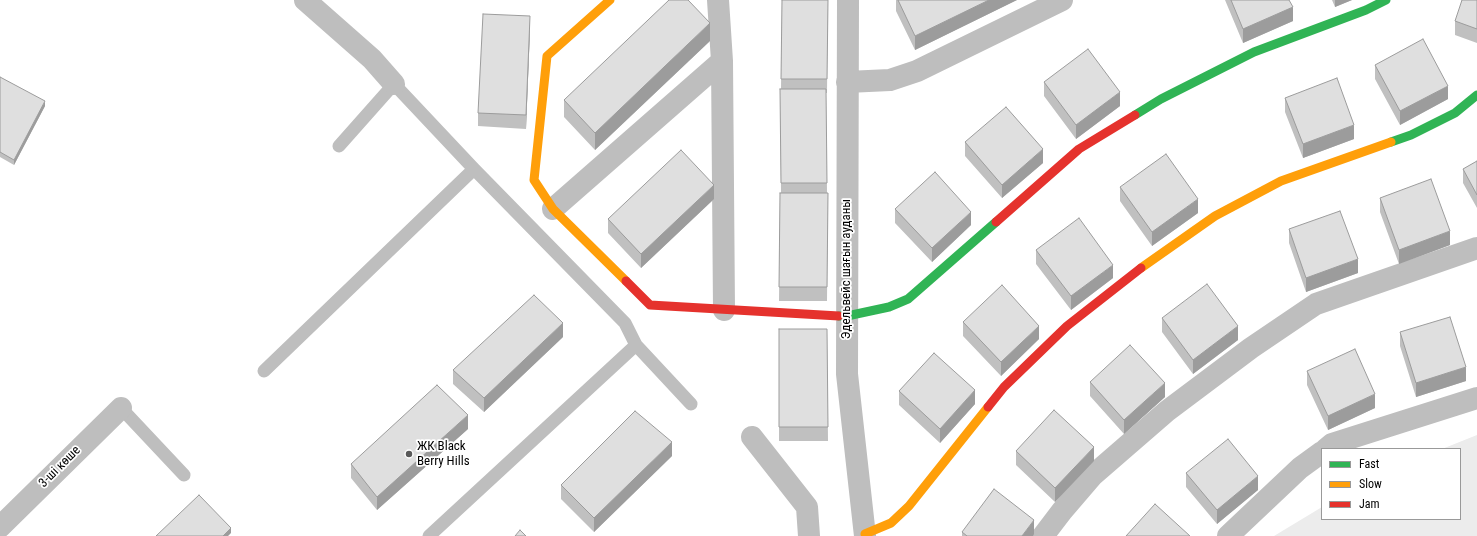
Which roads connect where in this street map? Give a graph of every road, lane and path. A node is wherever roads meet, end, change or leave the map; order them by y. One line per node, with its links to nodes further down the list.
1 (305, 0): 9 (street)
2 (610, 0): 13 (street)
3 (718, 0): 7 (street)
4 (848, 0): 8 (street, Эдельвейс шағын ауданы)
5 (1062, 0): 8 (street)
6 (1386, 0): 16 (street)
7 (722, 61): 13 (street); 15 (street)
8 (847, 82): 16 (street, Эдельвейс шағын ауданы)
9 (394, 84): 11 (lane); 12 (lane)
10 (1477, 95): 27 (street)
11 (339, 146)
12 (474, 169): 17 (lane); 18 (lane)
13 (553, 209): 15 (street)
14 (1477, 248): 30 (street)
15 (724, 310): 16 (street)
16 (846, 316): 27 (street, Эдельвейс шағын ауданы)
17 (636, 345): 20 (lane); 28 (lane)
18 (264, 371)
19 (1477, 398): 23 (street)
20 (691, 404)
21 (121, 408): 25 (lane); 26 (street, 3-ші көше)
22 (752, 437): 29 (street)
23 (1327, 448)
24 (1321, 453): 31 (street)
25 (184, 475)
26 (0, 527)
27 (865, 535)
28 (429, 536)
29 (808, 536)
30 (1044, 536)
31 (1228, 536)

